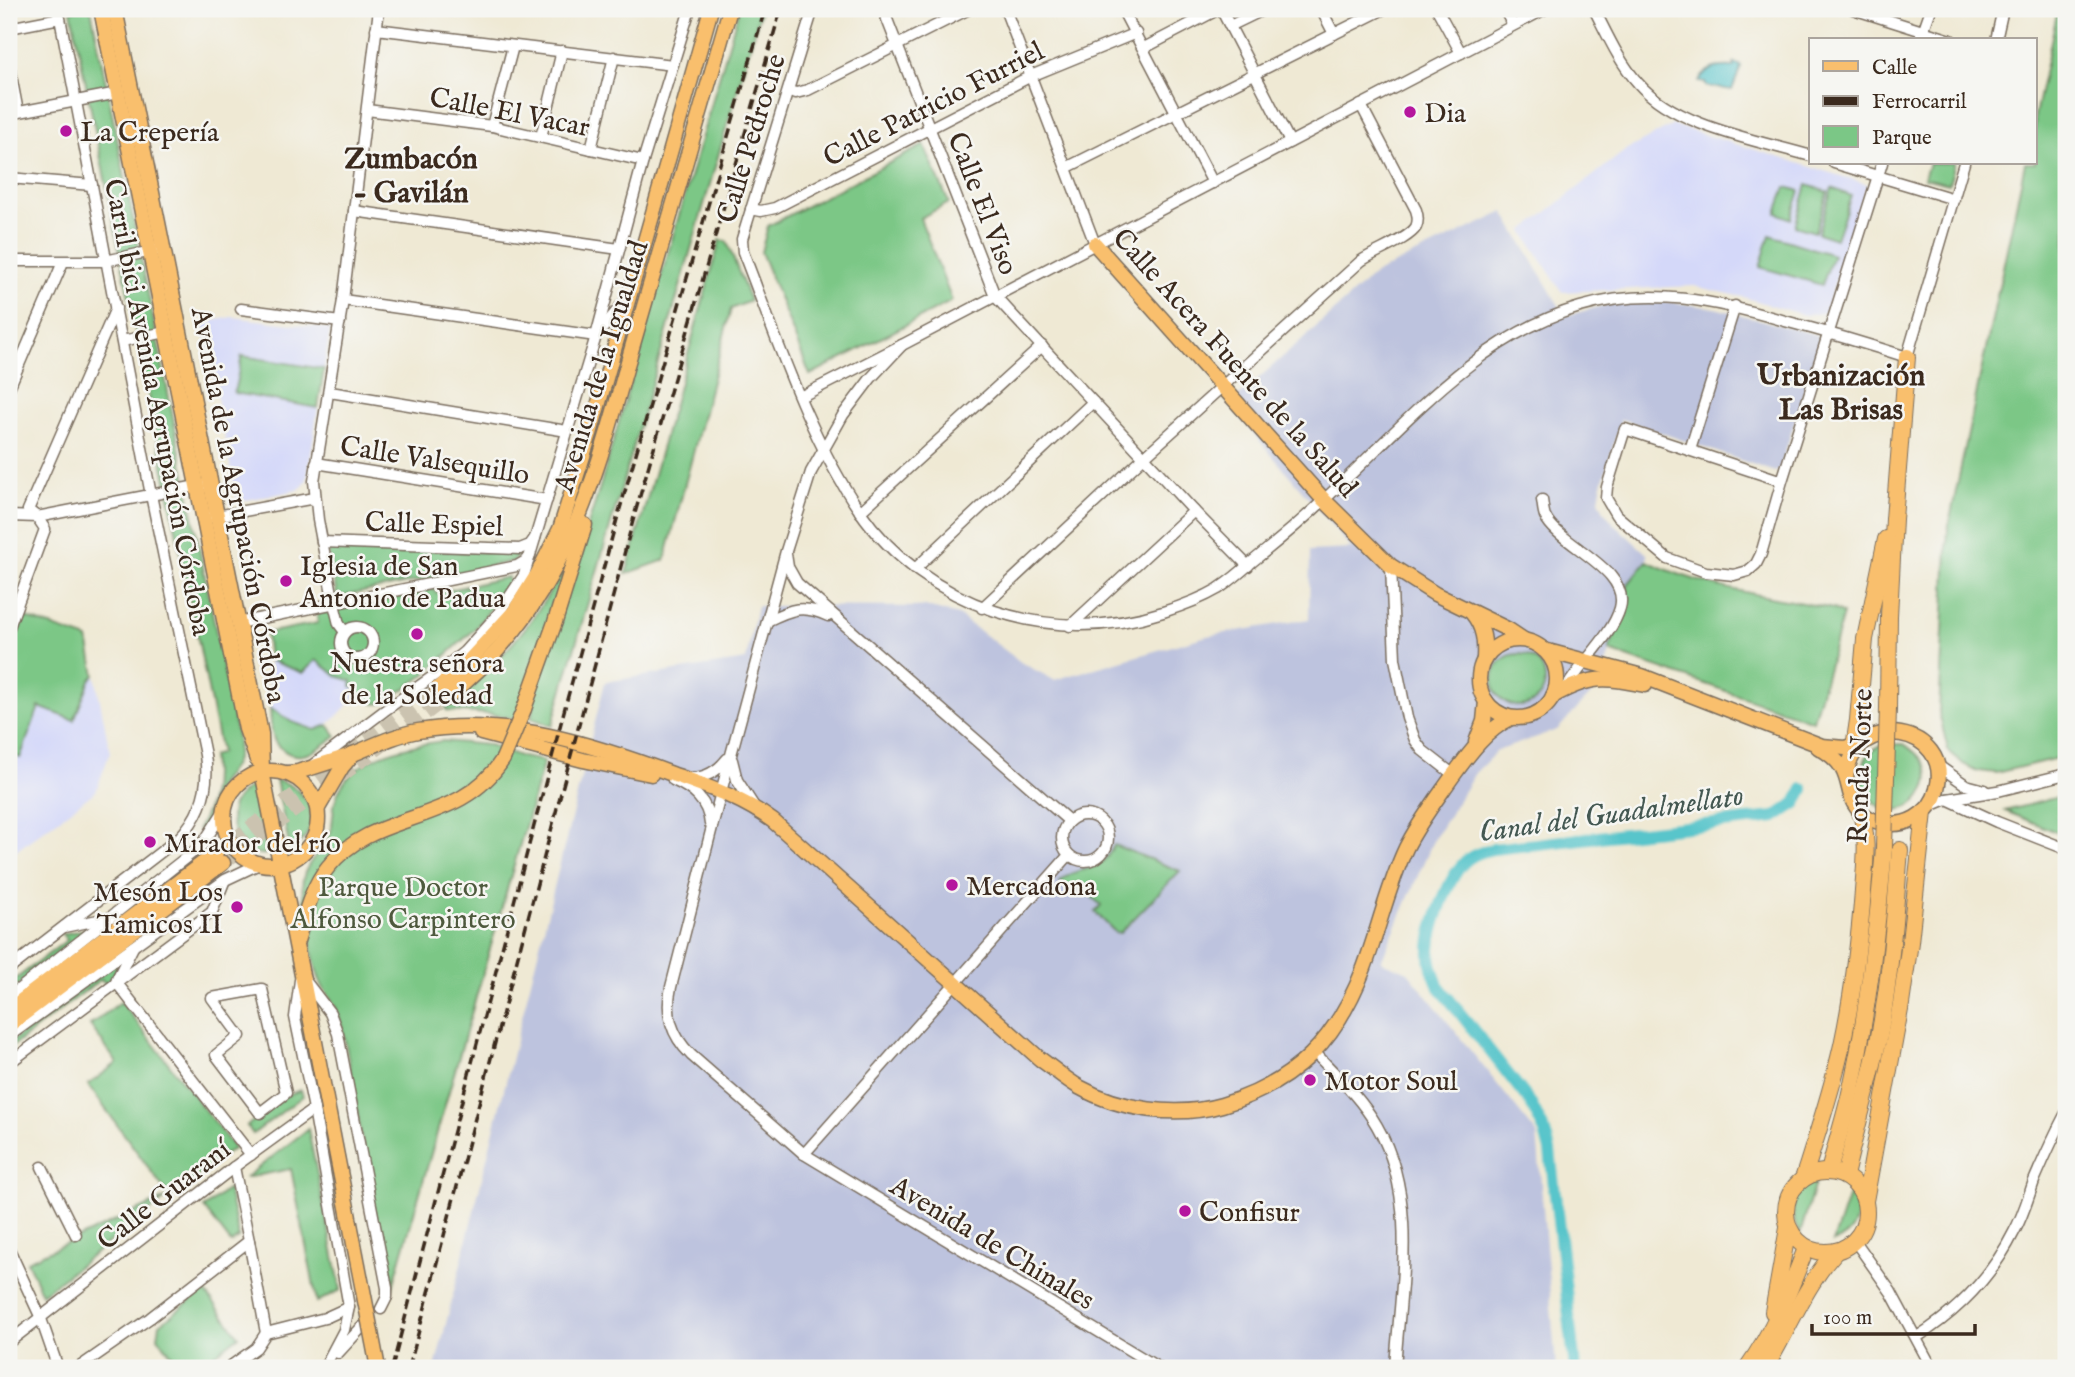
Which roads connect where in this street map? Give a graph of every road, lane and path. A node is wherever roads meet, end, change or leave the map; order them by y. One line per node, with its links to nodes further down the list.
1 (101, 9): 43 (main road, Avenida de la Agrupación Córdoba)
2 (115, 9): 69 (main road, Avenida de la Agrupación Córdoba)
3 (379, 9): 27 (street)
4 (691, 9): 39 (street, Avenida de la Igualdad)
5 (711, 9): 74 (main road, Avenida de la Igualdad)
6 (730, 9): 93 (main road, Avenida de la Igualdad)
7 (813, 9): 42 (street, Calle Pedroche)
8 (883, 9): 33 (street, Calle El Viso)
9 (969, 9): 33 (street)
10 (1005, 9): 41 (street, Calle Acera Fuente de la Salud)
11 (1122, 9): 28 (street)
12 (1220, 9): 23 (street); 25 (street)
13 (1265, 9): 25 (street)
14 (1321, 9): 29 (street)
15 (1382, 9): 29 (street)
16 (1437, 9): 36 (street)
17 (1504, 9): 24 (street)
18 (1545, 9): 24 (street)
19 (1598, 9): 54 (street)
20 (1853, 9): 30 (street)
21 (1931, 9): 30 (street)
22 (2003, 9): 31 (street)
23 (1203, 13): 34 (street)
24 (1513, 25): 36 (street)
25 (1230, 26): 40 (street)
26 (9, 28): 44 (street, Carril bici Avenida Agrupación Córdoba)
27 (376, 30): 32 (street); 46 (street)
28 (1136, 33): 34 (street); 41 (street, Calle Patricio Furriel)
29 (1334, 34): 40 (street)
30 (1922, 36)
31 (1996, 38)
32 (513, 46): 35 (street); 49 (street)
33 (898, 46): 42 (street); 50 (street, Calle El Viso)
34 (1144, 48): 48 (street)
35 (562, 51): 37 (street); 51 (street)
36 (1461, 53): 45 (street)
37 (614, 57): 39 (street); 53 (street)
38 (9, 65): 47 (street)
39 (673, 65): 55 (street, Avenida de la Igualdad)
40 (1256, 74): 48 (street); 52 (street)
41 (1031, 76): 50 (street, Calle Patricio Furriel); 59 (street, Calle Acera Fuente de la Salud)
42 (789, 91): 65 (street, Calle Pedroche)
43 (118, 93): 44 (street); 69 (main road, Avenida de la Agrupación Córdoba)
44 (77, 101): 47 (street); 63 (street, Carril bici Avenida Agrupación Córdoba)
45 (1361, 105): 52 (street); 88 (street)
46 (367, 110): 49 (street, Calle El Vacar); 66 (street)
47 (13, 113)
48 (1177, 113): 59 (street); 62 (street)
49 (492, 126): 51 (street, Calle El Vacar)
50 (930, 128): 65 (street, Calle Patricio Furriel); 73 (street, Calle El Viso)
51 (541, 137): 53 (street, Calle El Vacar)
52 (1290, 142): 62 (street)
53 (591, 149): 55 (street, Calle El Vacar)
54 (1809, 155)
55 (643, 161): 68 (street, Avenida de la Igualdad)
56 (1837, 164): 60 (street)
57 (1882, 164): 60 (street)
58 (1964, 164): 64 (street)
59 (1066, 169): 67 (street, Calle Acera Fuente de la Salud)
60 (1878, 176): 64 (street); 81 (street)
61 (9, 178): 63 (street)
62 (1213, 183): 67 (street)
63 (92, 185): 70 (street, Carril bici Avenida Agrupación Córdoba)
64 (1954, 199): 86 (street)
65 (751, 209): 90 (street, Calle Pedroche)
66 (354, 211): 68 (street); 75 (street)
67 (1095, 244): 73 (street); 88 (main road, Calle Acera Fuente de la Salud)
68 (619, 249): 82 (street, Avenida de la Igualdad)
69 (156, 251): 70 (street); 80 (main road, Avenida de la Agrupación Córdoba); 99 (main road, Avenida de la Agrupación Córdoba)
70 (106, 261): 72 (street); 77 (street, Carril bici Avenida Agrupación Córdoba)
71 (9, 262): 72 (street)
72 (63, 262): 87 (street)
73 (995, 296): 84 (street); 85 (street)
74 (627, 298): 82 (street, Avenida de la Igualdad); 93 (main road, Avenida de la Igualdad)
75 (343, 300): 79 (street); 82 (street)
76 (1734, 306): 81 (street, Calle Pedroche); 95 (street); 103 (street, Calle Pedroche)
77 (116, 307): 83 (street, Carril bici Avenida Agrupación Córdoba); 108 (street)
78 (241, 309): 79 (street)
79 (340, 322): 89 (street)
80 (166, 332): 83 (street, Avenida de la Agrupación Córdoba); 99 (main road, Avenida de la Agrupación Córdoba)
81 (1828, 332): 86 (street, Calle Pedroche); 98 (street)
82 (596, 336): 92 (street, Avenida de la Igualdad)
83 (122, 341): 100 (street, Carril bici Avenida Agrupación Córdoba)
84 (902, 345): 90 (street); 94 (street, Avenida de Chinales)
85 (1042, 346): 91 (street); 106 (street)
86 (1907, 356): 110 (highway, Ronda Norte)
87 (9, 388)
88 (1222, 388): 96 (street); 103 (main road, Calle Acera Fuente de la Salud)
89 (330, 392): 92 (street); 97 (street)
90 (800, 397): 94 (street, Calle Pedroche)
91 (1093, 402): 96 (street); 117 (street)
92 (567, 431): 102 (street, Avenida de la Igualdad)
93 (604, 445): 168 (main road, bridge)
94 (823, 449): 106 (street, Calle Pedroche); 114 (street, Avenida de Chinales)
95 (1690, 450): 98 (street); 98 (street)
96 (1144, 457): 105 (street); 119 (street)
97 (316, 463): 101 (street); 102 (street, Calle Valsequillo)
98 (1782, 481)
99 (204, 484): 100 (street); 109 (main road, Avenida de la Agrupación Córdoba)
100 (151, 495): 108 (street); 167 (street, Carril bici Avenida Agrupación Córdoba)
101 (315, 498): 109 (street); 112 (street)
102 (547, 500): 111 (street, Avenida de la Igualdad)
103 (1324, 500): 115 (street, Calle Pedroche); 116 (main road, Calle Acera Fuente de la Salud)
104 (1542, 500): 130 (street)
105 (1194, 511): 115 (street); 124 (street)
106 (860, 512): 117 (street, Calle Pedroche)
107 (9, 516): 108 (street)
108 (37, 517): 125 (street)
109 (210, 517): 123 (main road, Avenida de la Agrupación Córdoba); 143 (main road, Avenida de la Agrupación Córdoba)
110 (1894, 519): 138 (highway); 187 (highway, Ronda Norte, bridge)
111 (538, 533): 112 (street, Calle Espiel); 113 (street, Avenida de la Igualdad)
112 (321, 542): 118 (street)
113 (532, 551): 118 (street, Calle Espiel); 142 (street, Avenida de la Igualdad)
114 (786, 551): 121 (street); 122 (street, Avenida de Chinales)
115 (1248, 566): 124 (street, Calle Pedroche)
116 (1391, 566): 120 (main road, Calle Acera Fuente de la Salud); 146 (street)
117 (915, 569): 119 (street, Calle Pedroche)
118 (334, 604): 123 (street, Calle Espiel); 126 (street)
119 (982, 608): 124 (street, Calle Pedroche)
120 (1472, 613): 127 (main road, Calle Acera Fuente de la Salud); 129 (main road)
121 (837, 620): 122 (street); 159 (street)
122 (767, 621): 139 (street, Avenida de Chinales)
123 (238, 623): 143 (main road, Avenida de la Agrupación Córdoba)
124 (1070, 626)
125 (9, 627)
126 (345, 632)
127 (1524, 640): 128 (main road); 129 (main road)
128 (1544, 650): 130 (main road); 132 (main road)
129 (1484, 659): 133 (main road)
130 (1585, 660): 131 (main road); 132 (street)
131 (1678, 691): 132 (main road); 136 (main road)
132 (1559, 692): 134 (main road)
133 (1486, 701): 134 (main road); 137 (main road)
134 (1511, 718): 137 (main road)
135 (463, 728): 140 (main road); 147 (main road); 149 (main road)
136 (1813, 743): 138 (main road); 148 (main road)
137 (1475, 747): 146 (main road)
138 (1858, 747): 141 (main road); 148 (main road)
139 (732, 750): 149 (street, Avenida de Chinales); 152 (street, Avenida de Chinales); 155 (street, Avenida de Chinales)
140 (352, 754): 142 (main road); 154 (main road)
141 (1936, 764): 151 (street); 156 (main road)
142 (310, 768): 144 (main road)
143 (262, 771): 144 (main road); 157 (main road); 164 (main road, Avenida de la Agrupación Córdoba)
144 (288, 773): 154 (main road)
145 (2066, 774): 151 (street)
146 (1454, 775): 179 (main road)
147 (664, 776): 150 (main road); 160 (street, Avenida de Chinales)
148 (1846, 777): 158 (main road)
149 (682, 778): 150 (main road)
150 (696, 783): 152 (main road)
151 (1998, 791): 153 (street)
152 (721, 792): 155 (main road); 160 (street, Avenida de Chinales)
153 (1947, 799): 156 (street); 161 (street)
154 (318, 808): 164 (main road)
155 (755, 808): 173 (main road)
156 (1926, 809): 158 (main road); 189 (highway)
157 (225, 810): 163 (main road); 166 (street)
158 (1860, 811): 188 (highway)
159 (1069, 821): 162 (street); 162 (street)
160 (710, 835): 183 (street, Avenida de Chinales)
161 (2066, 849)
162 (1069, 855): 173 (street)
163 (259, 864): 164 (main road); 165 (street)
164 (281, 865): 168 (main road, Avenida de la Agrupación Córdoba)
165 (225, 880): 169 (street); 172 (street)
166 (115, 914): 167 (street); 175 (street)
167 (60, 929): 170 (street)
168 (297, 942): 171 (main road, Avenida de la Agrupación Córdoba)
169 (134, 945): 172 (street); 178 (street)
170 (9, 969)
171 (303, 974): 181 (street, Avenida de la Agrupación Córdoba); 198 (street, Avenida de la Agrupación Córdoba); 209 (main road, Avenida de la Agrupación Córdoba, bridge)
172 (116, 982): 180 (street); 184 (street)
173 (956, 982): 179 (main road); 183 (street)
174 (262, 989): 174 (street)
175 (9, 997)
176 (9, 1010): 177 (main road)
177 (9, 1024)
178 (9, 1037)
179 (1315, 1053): 211 (street)
180 (9, 1063)
181 (314, 1108): 184 (street, Calle Guaraní); 197 (street, Avenida de la Agrupación Córdoba)
182 (2066, 1113): 203 (street)
183 (804, 1154): 210 (street, Avenida de Chinales)
184 (251, 1155): 186 (street, Calle Guaraní)
185 (42, 1167): 191 (street)
186 (234, 1167): 192 (street); 199 (street, Calle Guaraní)
187 (1837, 1174): 188 (highway); 189 (highway)
188 (1803, 1179): 190 (highway)
189 (1865, 1201): 193 (highway)
190 (1788, 1228): 194 (highway); 201 (highway)
191 (76, 1236)
192 (249, 1241): 202 (street); 206 (street)
193 (1854, 1241): 196 (highway); 203 (street)
194 (1806, 1248): 196 (highway); 201 (highway)
195 (9, 1250): 199 (street)
196 (1836, 1251): 213 (highway)
197 (349, 1307): 202 (street); 208 (street, Avenida de la Agrupación Córdoba)
198 (381, 1309)
199 (40, 1316): 204 (street, Calle Guaraní); 205 (street)
200 (362, 1327): 208 (street, Avenida de la Agrupación Córdoba)
201 (1771, 1329): 212 (highway)
202 (266, 1333): 207 (street)
203 (1917, 1338): 214 (street)
204 (9, 1342)
205 (58, 1368)
206 (78, 1368)
207 (228, 1368)
208 (324, 1368)
209 (377, 1368)
210 (1159, 1368)
211 (1395, 1368)
212 (1747, 1368)
213 (1765, 1368)
214 (1932, 1368)

